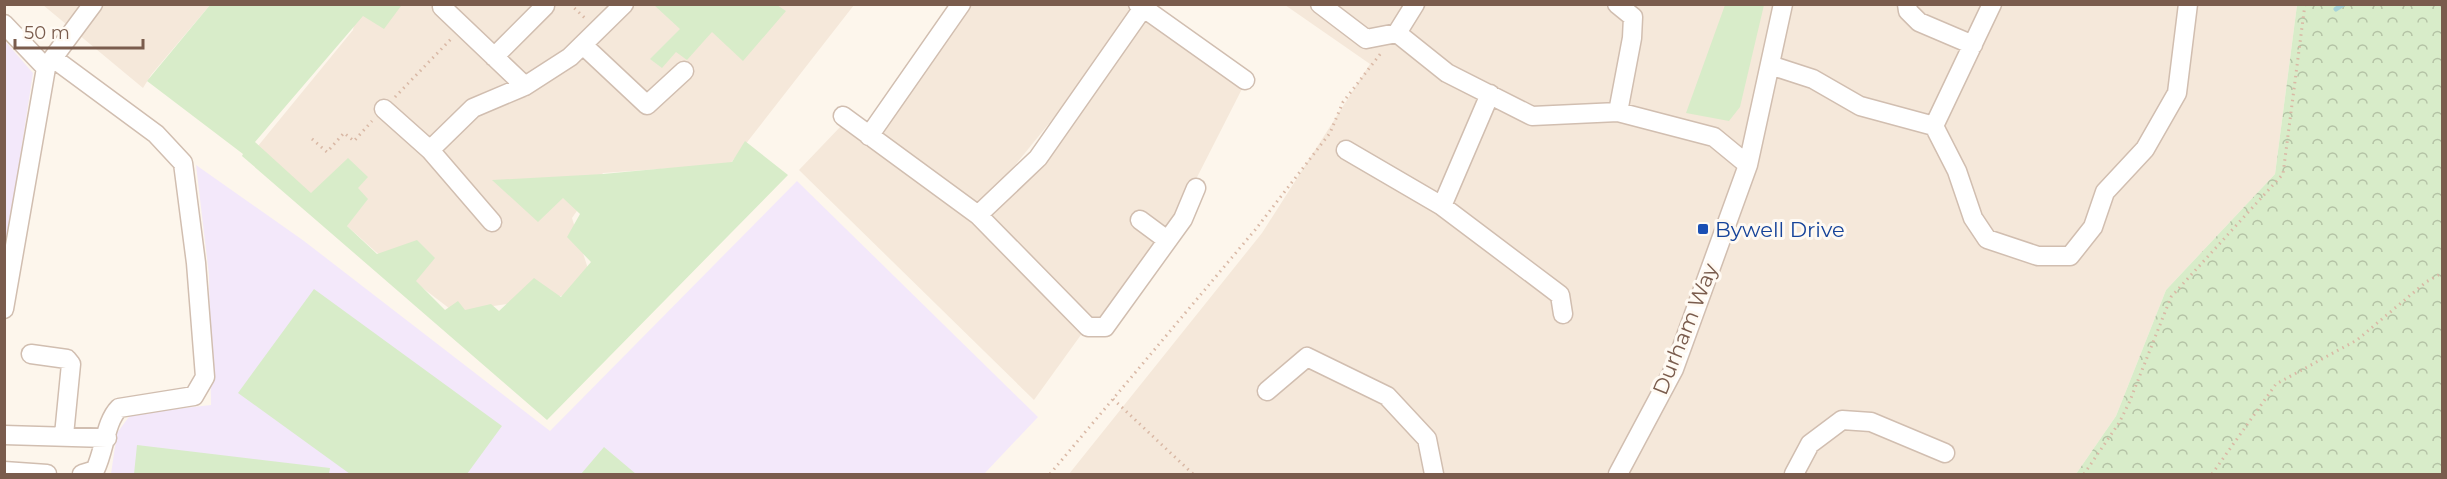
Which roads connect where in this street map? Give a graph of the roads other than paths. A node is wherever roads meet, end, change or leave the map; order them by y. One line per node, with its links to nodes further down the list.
1 (93, 4): 19 (street)
2 (624, 4): 16 (street)
3 (961, 4): 29 (street)
4 (1320, 4): 15 (street)
5 (1415, 4): 15 (street)
6 (1617, 4): 26 (street)
7 (1783, 4): 20 (street, Durham Way)
8 (1907, 4): 17 (street)
9 (1992, 4): 17 (street)
10 (2188, 4): 28 (street)
11 (546, 6): 18 (street)
12 (1141, 6): 22 (street); 35 (street)
13 (442, 7): 18 (street)
14 (4, 24): 19 (street)
15 (1397, 33): 24 (street)
16 (583, 45): 21 (street); 23 (street)
17 (1973, 45): 28 (street)
18 (494, 57): 23 (street)
19 (50, 63): 39 (street); 45 (street)
20 (1770, 65): 28 (street); 32 (street, Durham Way)
21 (684, 71)
22 (1245, 80)
23 (525, 86): 30 (street)
24 (1490, 94): 26 (street); 34 (street)
25 (384, 109): 30 (street)
26 (1618, 112): 32 (street)
27 (843, 116): 29 (street)
28 (1934, 126)
29 (869, 136): 35 (street)
30 (430, 150): 37 (street)
31 (1346, 150): 34 (street)
32 (1748, 165): 51 (street, Durham Way)
33 (1196, 188): 38 (street)
34 (1442, 206): 40 (street)
35 (978, 215): 38 (street)
36 (1140, 220): 38 (street)
37 (492, 222)
38 (1167, 240)
39 (4, 309)
40 (1563, 314)
41 (31, 354): 44 (street)
42 (1267, 391): 50 (street)
43 (4, 435): 44 (street)
44 (64, 435): 45 (street)
45 (107, 438): 49 (street)
46 (1945, 453): 52 (street)
47 (4, 471): 48 (street)
48 (47, 474)
49 (82, 474)
50 (1434, 474)
51 (1618, 474)
52 (1794, 474)

